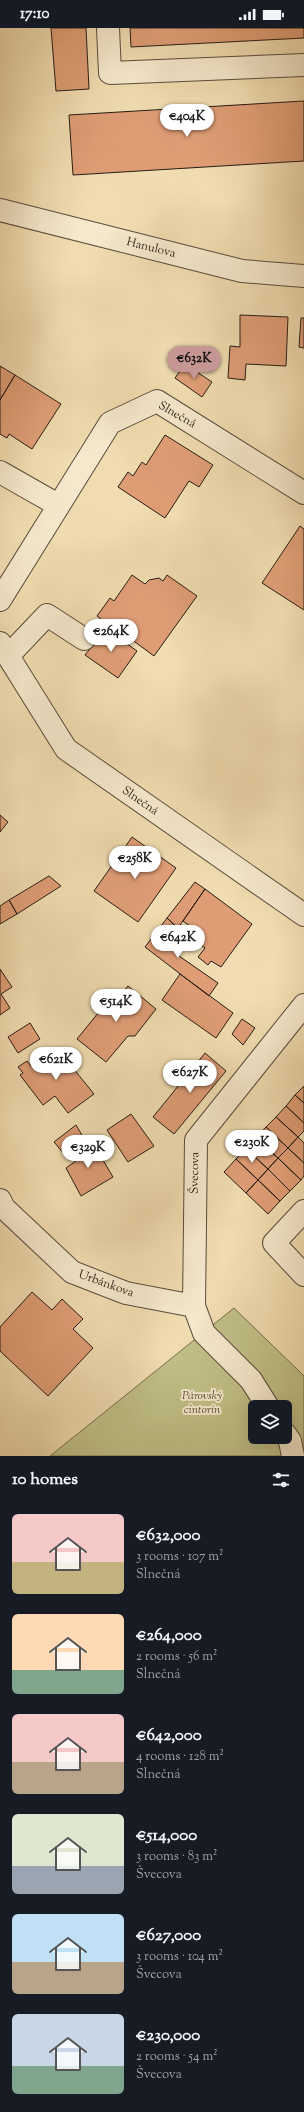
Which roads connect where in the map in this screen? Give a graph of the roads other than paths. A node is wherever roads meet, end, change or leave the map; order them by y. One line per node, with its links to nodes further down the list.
1 (108, 28): 2 (street)
2 (304, 65)
3 (0, 210): 4 (street, Hanulova)
4 (304, 276)
5 (0, 472): 7 (street)
6 (304, 493): 7 (street, Slnečná)
7 (58, 505): 8 (street, Slnečná)
8 (0, 600)
9 (84, 639): 10 (street, Slnečná)
10 (4, 649): 11 (street, Slnečná)
11 (304, 915)
12 (304, 1005): 16 (street, Švecova)
13 (0, 1200): 16 (street, Urbánkova)
14 (304, 1211): 15 (street)
15 (304, 1275)
16 (194, 1306): 17 (street)
17 (264, 1400)
18 (291, 1444): 19 (street)
19 (293, 1456)

